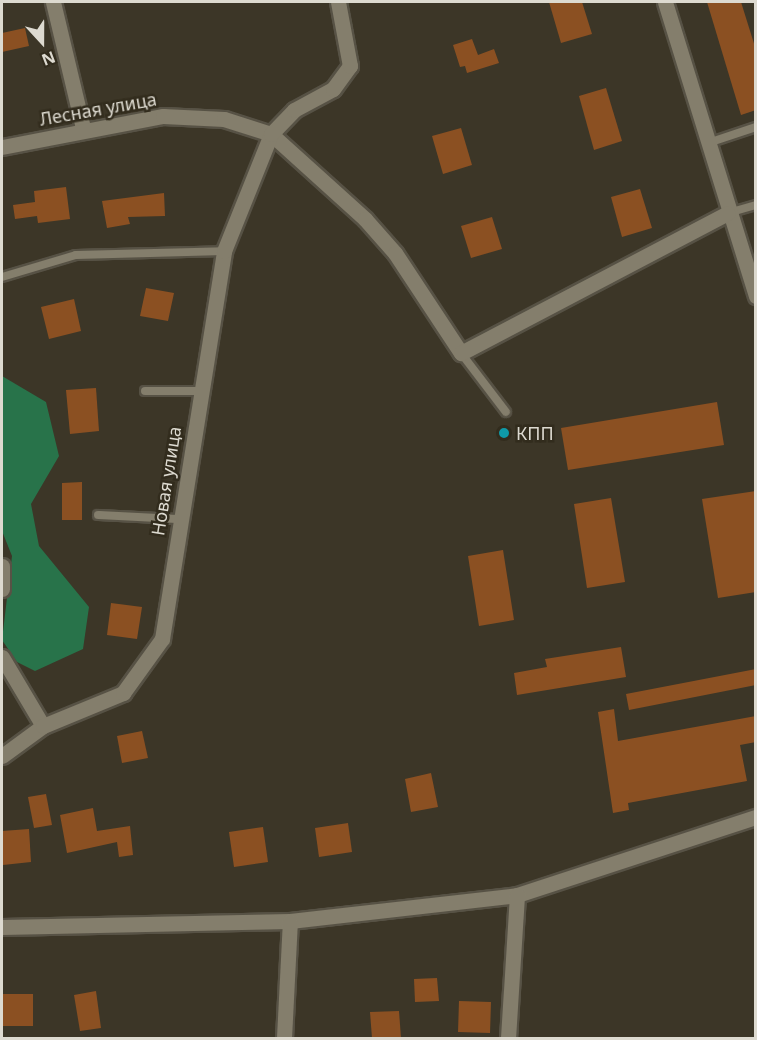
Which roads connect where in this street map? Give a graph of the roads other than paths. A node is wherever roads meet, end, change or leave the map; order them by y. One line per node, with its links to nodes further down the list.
1 (53, 2): 5 (street)
2 (338, 2): 6 (street)
3 (665, 2): 7 (street)
4 (756, 127): 7 (lane)
5 (83, 128): 6 (street, Лесная улица); 8 (street, Лесная улица)
6 (271, 134): 11 (street, Новая улица); 16 (street)
7 (708, 143): 10 (street)
8 (2, 147)
9 (756, 205): 10 (lane)
10 (728, 213): 12 (street); 16 (street)
11 (224, 251): 14 (lane); 18 (street, Новая улица)
12 (740, 254): 13 (street); 15 (street)
13 (756, 266)
14 (2, 277)
15 (756, 296)
16 (461, 353): 19 (lane)
17 (145, 391): 18 (lane)
18 (201, 391): 21 (street, Новая улица)
19 (506, 412)
20 (98, 515): 21 (lane)
21 (178, 519): 25 (street, Новая улица)
22 (2, 566): 23 (street)
23 (2, 589)
24 (2, 657): 25 (street)
25 (43, 726): 26 (street, Новая улица)
26 (2, 756)
27 (756, 818): 28 (street)
28 (518, 895): 29 (street); 32 (street)
29 (290, 921): 30 (street); 31 (street)
30 (2, 927)
31 (284, 1038)
32 (508, 1038)

